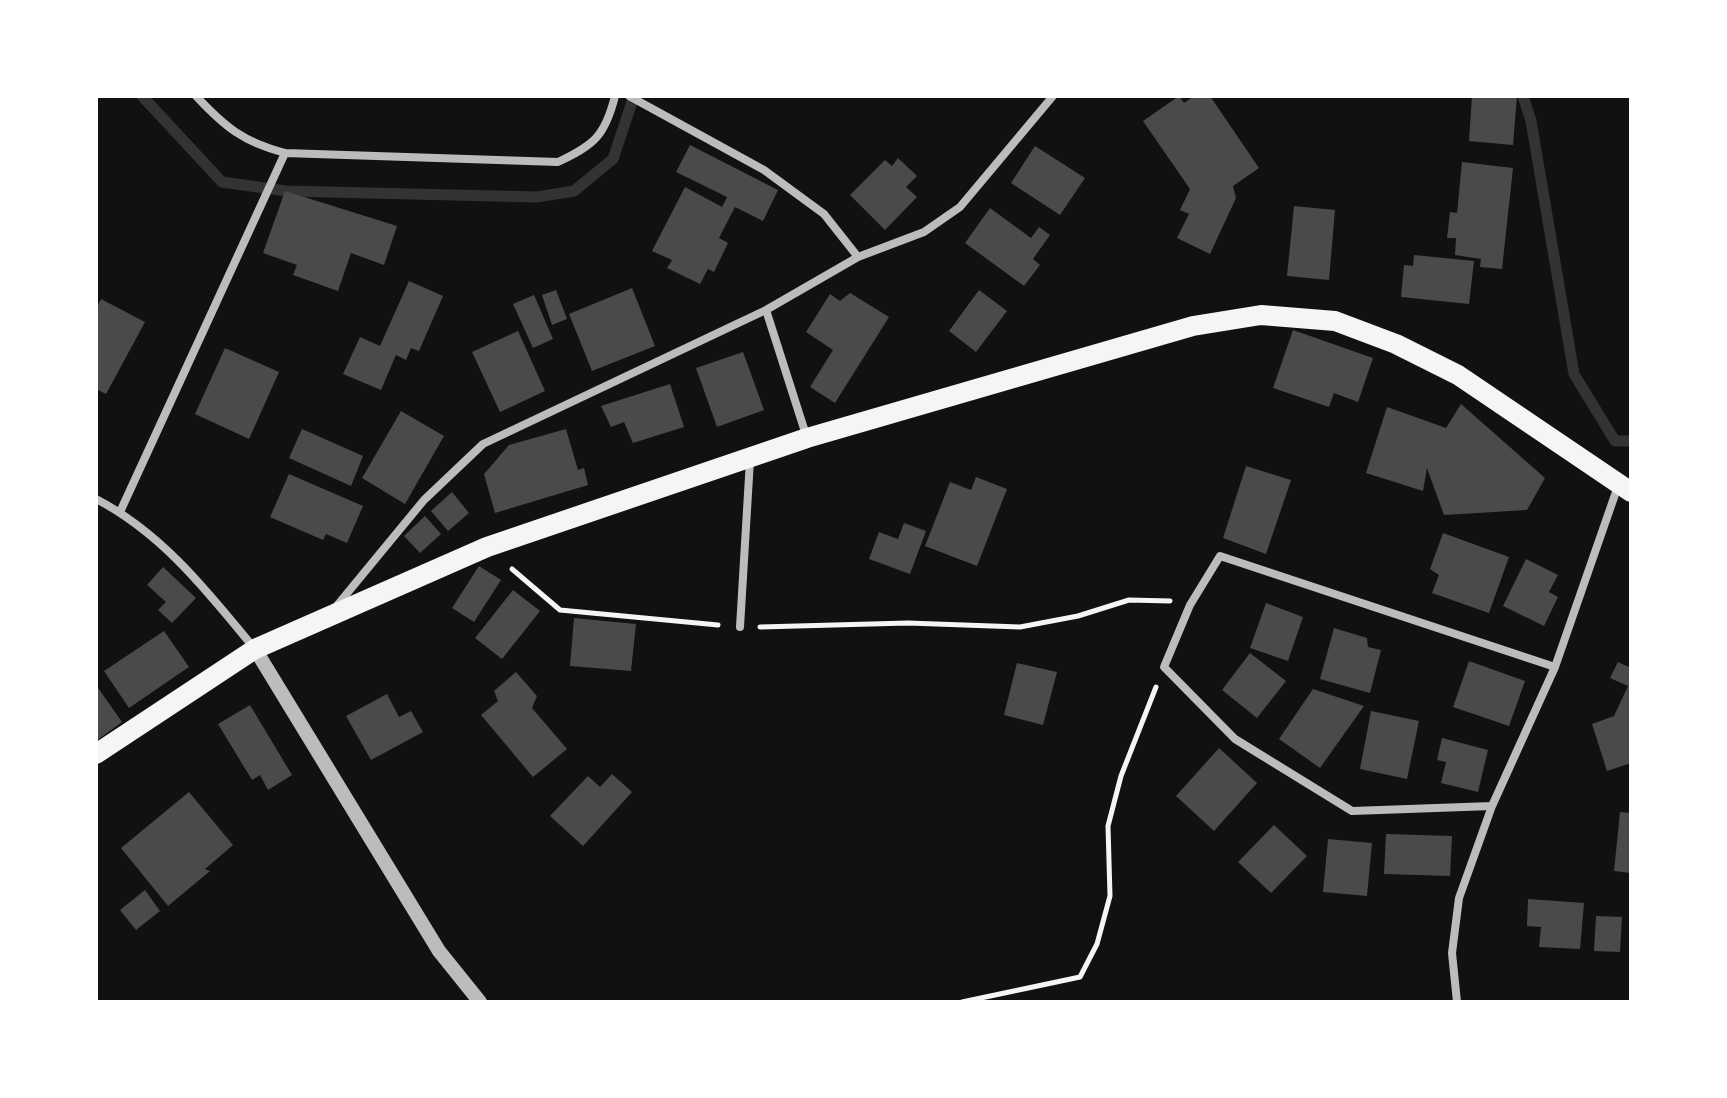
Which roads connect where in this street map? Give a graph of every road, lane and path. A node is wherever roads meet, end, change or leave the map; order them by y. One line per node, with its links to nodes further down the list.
1 (196, 96): 5 (street)
2 (615, 96): 5 (street)
3 (629, 96): 6 (street)
4 (1053, 96): 6 (street)
5 (285, 153): 12 (street)
6 (858, 257): 7 (street)
7 (766, 310): 8 (street); 15 (street)
8 (807, 438): 9 (main road); 10 (main road)
9 (750, 460): 13 (main road); 16 (street)
10 (1625, 489): 19 (street)
11 (96, 499): 12 (street)
12 (120, 512): 17 (street)
13 (487, 547): 15 (main road); 16 (path)
14 (1190, 605): 16 (path); 18 (street); 19 (street)
15 (323, 622): 17 (main road)
16 (740, 627)
17 (255, 649): 20 (main road); 22 (street)
18 (1164, 667): 21 (street); 23 (path)
19 (1555, 667): 21 (street)
20 (96, 754)
21 (1492, 806): 24 (street)
22 (480, 1002)
23 (962, 1002)
24 (1457, 1002)

